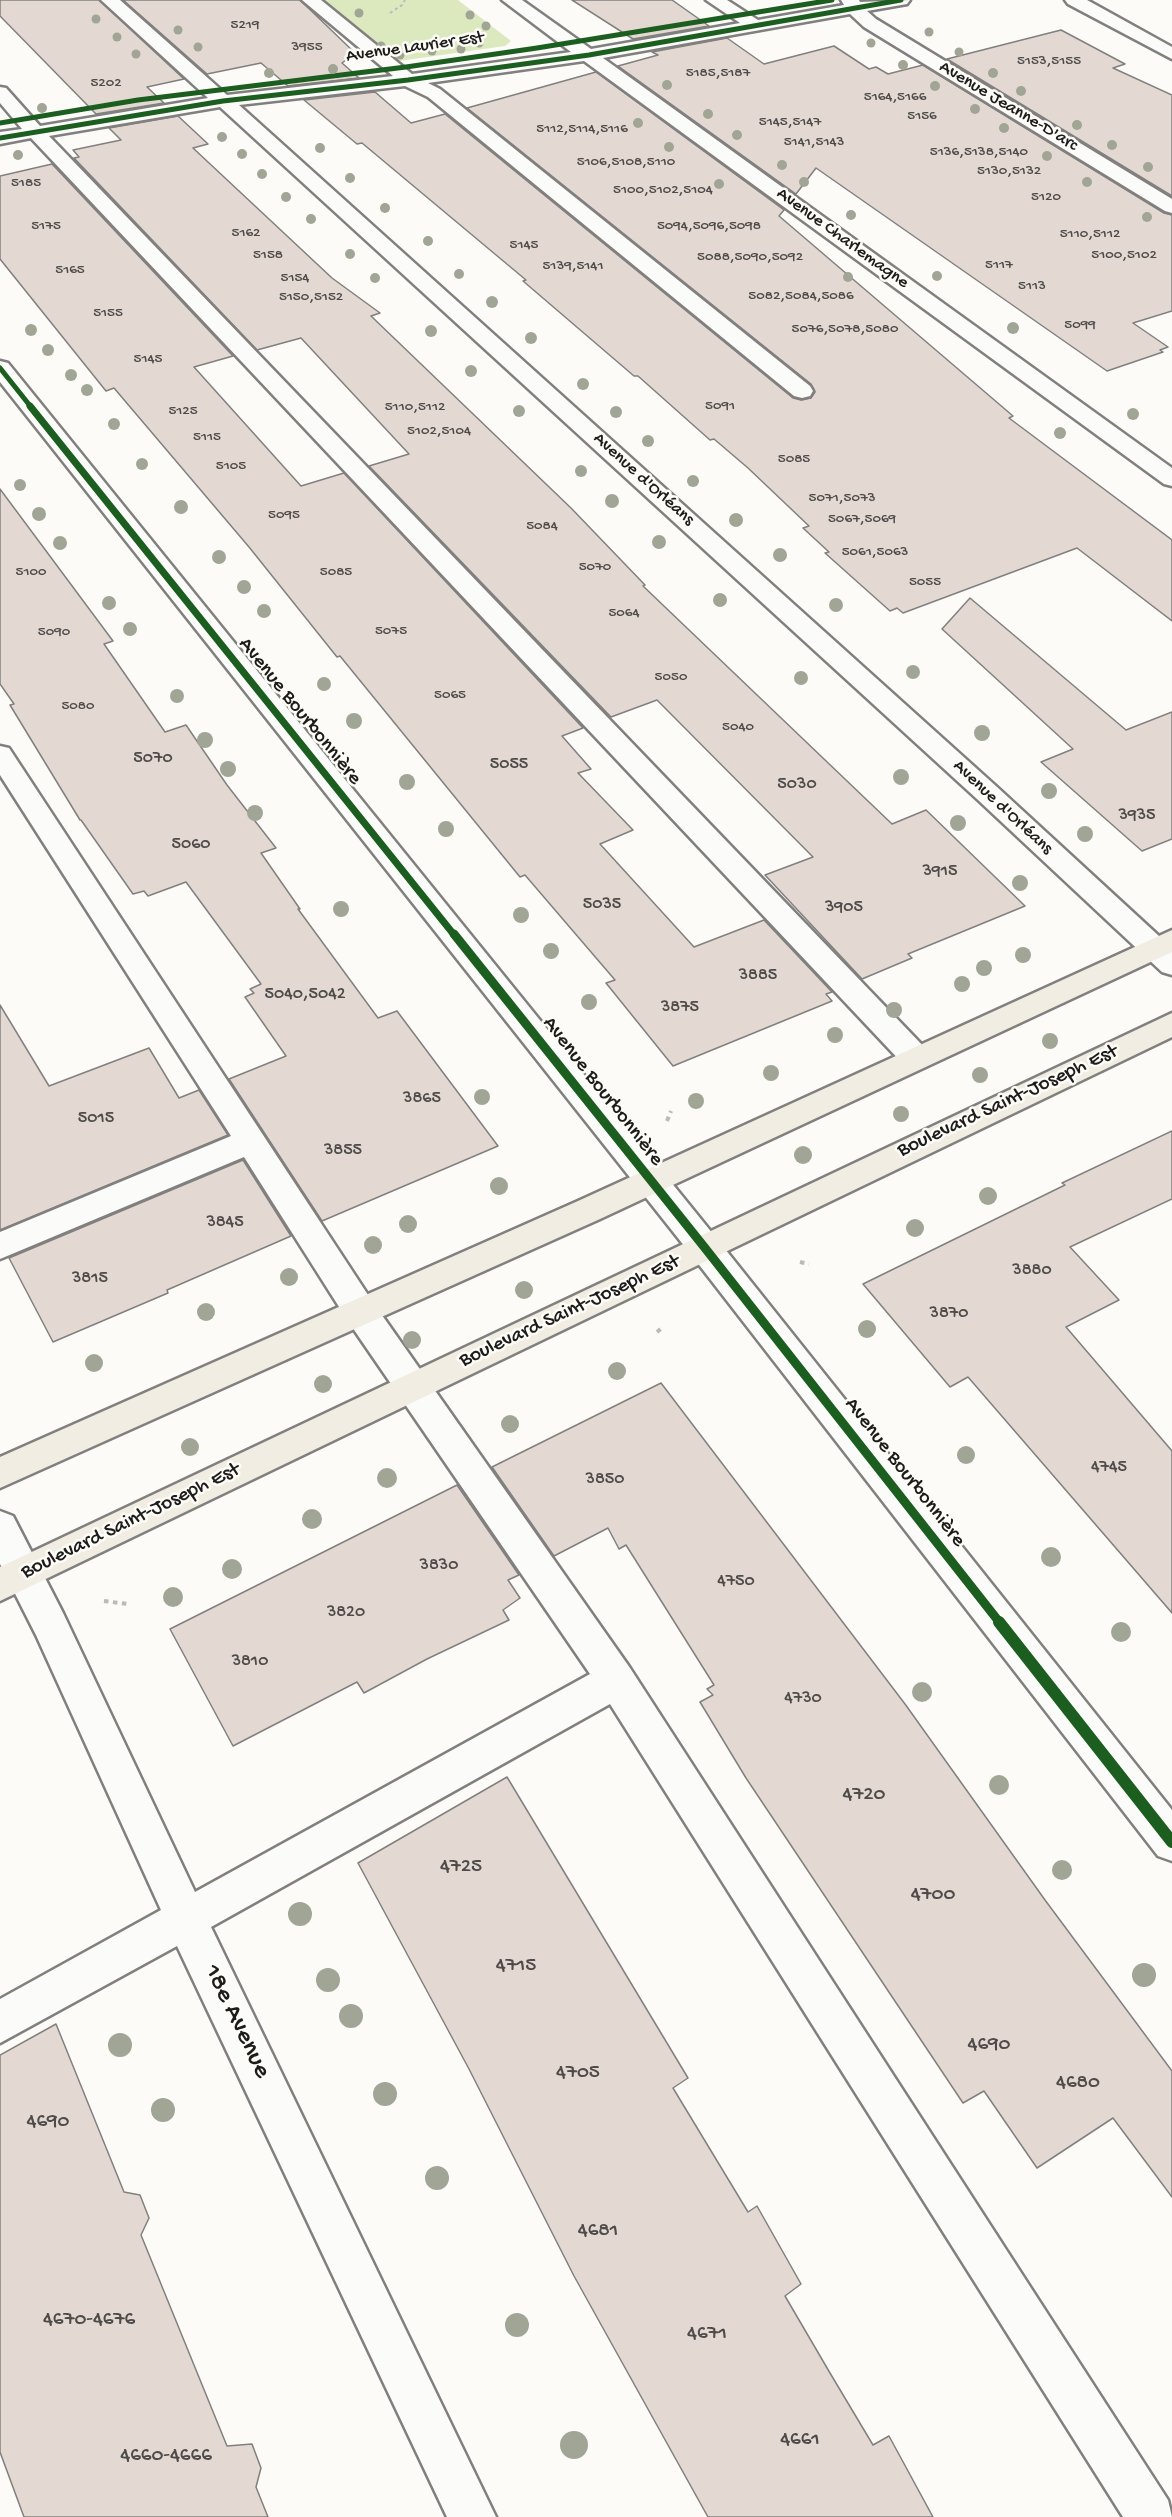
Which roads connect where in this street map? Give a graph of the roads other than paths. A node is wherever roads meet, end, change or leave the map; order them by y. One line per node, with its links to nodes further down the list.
1 (110, 0): 13 (street, Avenue d'Orléans)
2 (311, 0): 11 (street)
3 (511, 0): 10 (street, Avenue Charlemagne)
4 (715, 0): 8 (street)
5 (901, 0): 7 (street, Avenue Laurier Est)
6 (1074, 0): 9 (street)
7 (853, 5): 8 (street, Avenue Laurier Est); 16 (street, Avenue Jeanne-D'arc)
8 (756, 26): 10 (street, Avenue Laurier Est)
9 (1172, 54)
10 (589, 55): 11 (street, Avenue Laurier Est); 19 (street, Avenue Charlemagne)
11 (408, 80): 13 (street, Avenue Laurier Est); 18 (street)
12 (0, 92): 14 (street)
13 (223, 101): 14 (street, Avenue Laurier Est); 21 (street, Avenue d'Orléans)
14 (37, 131): 15 (street, Avenue Laurier Est); 23 (street)
15 (0, 138)
16 (1172, 207)
17 (0, 368): 25 (street, Avenue Bourbonnière)
18 (802, 391)
19 (1172, 478)
20 (0, 754): 24 (street)
21 (1166, 952): 23 (main road)
22 (1172, 1024): 27 (main road, Boulevard Saint-Joseph Est)
23 (916, 1058): 25 (main road)
24 (251, 1141): 26 (street); 28 (street)
25 (650, 1182): 27 (street, Avenue Bourbonnière); 28 (main road)
26 (0, 1246)
27 (705, 1248): 29 (main road, Boulevard Saint-Joseph Est); 34 (street, Avenue Bourbonnière)
28 (360, 1311): 29 (street); 30 (main road)
29 (412, 1387): 32 (main road, Boulevard Saint-Joseph Est); 33 (street)
30 (0, 1473)
31 (0, 1527): 32 (street, 18e Avenue)
32 (12, 1579): 35 (street, 18e Avenue)
33 (616, 1680): 35 (street); 38 (street)
34 (1172, 1842)
35 (186, 1919): 36 (street); 37 (street, 18e Avenue)
36 (0, 2022)
37 (472, 2517)
38 (1151, 2517)

